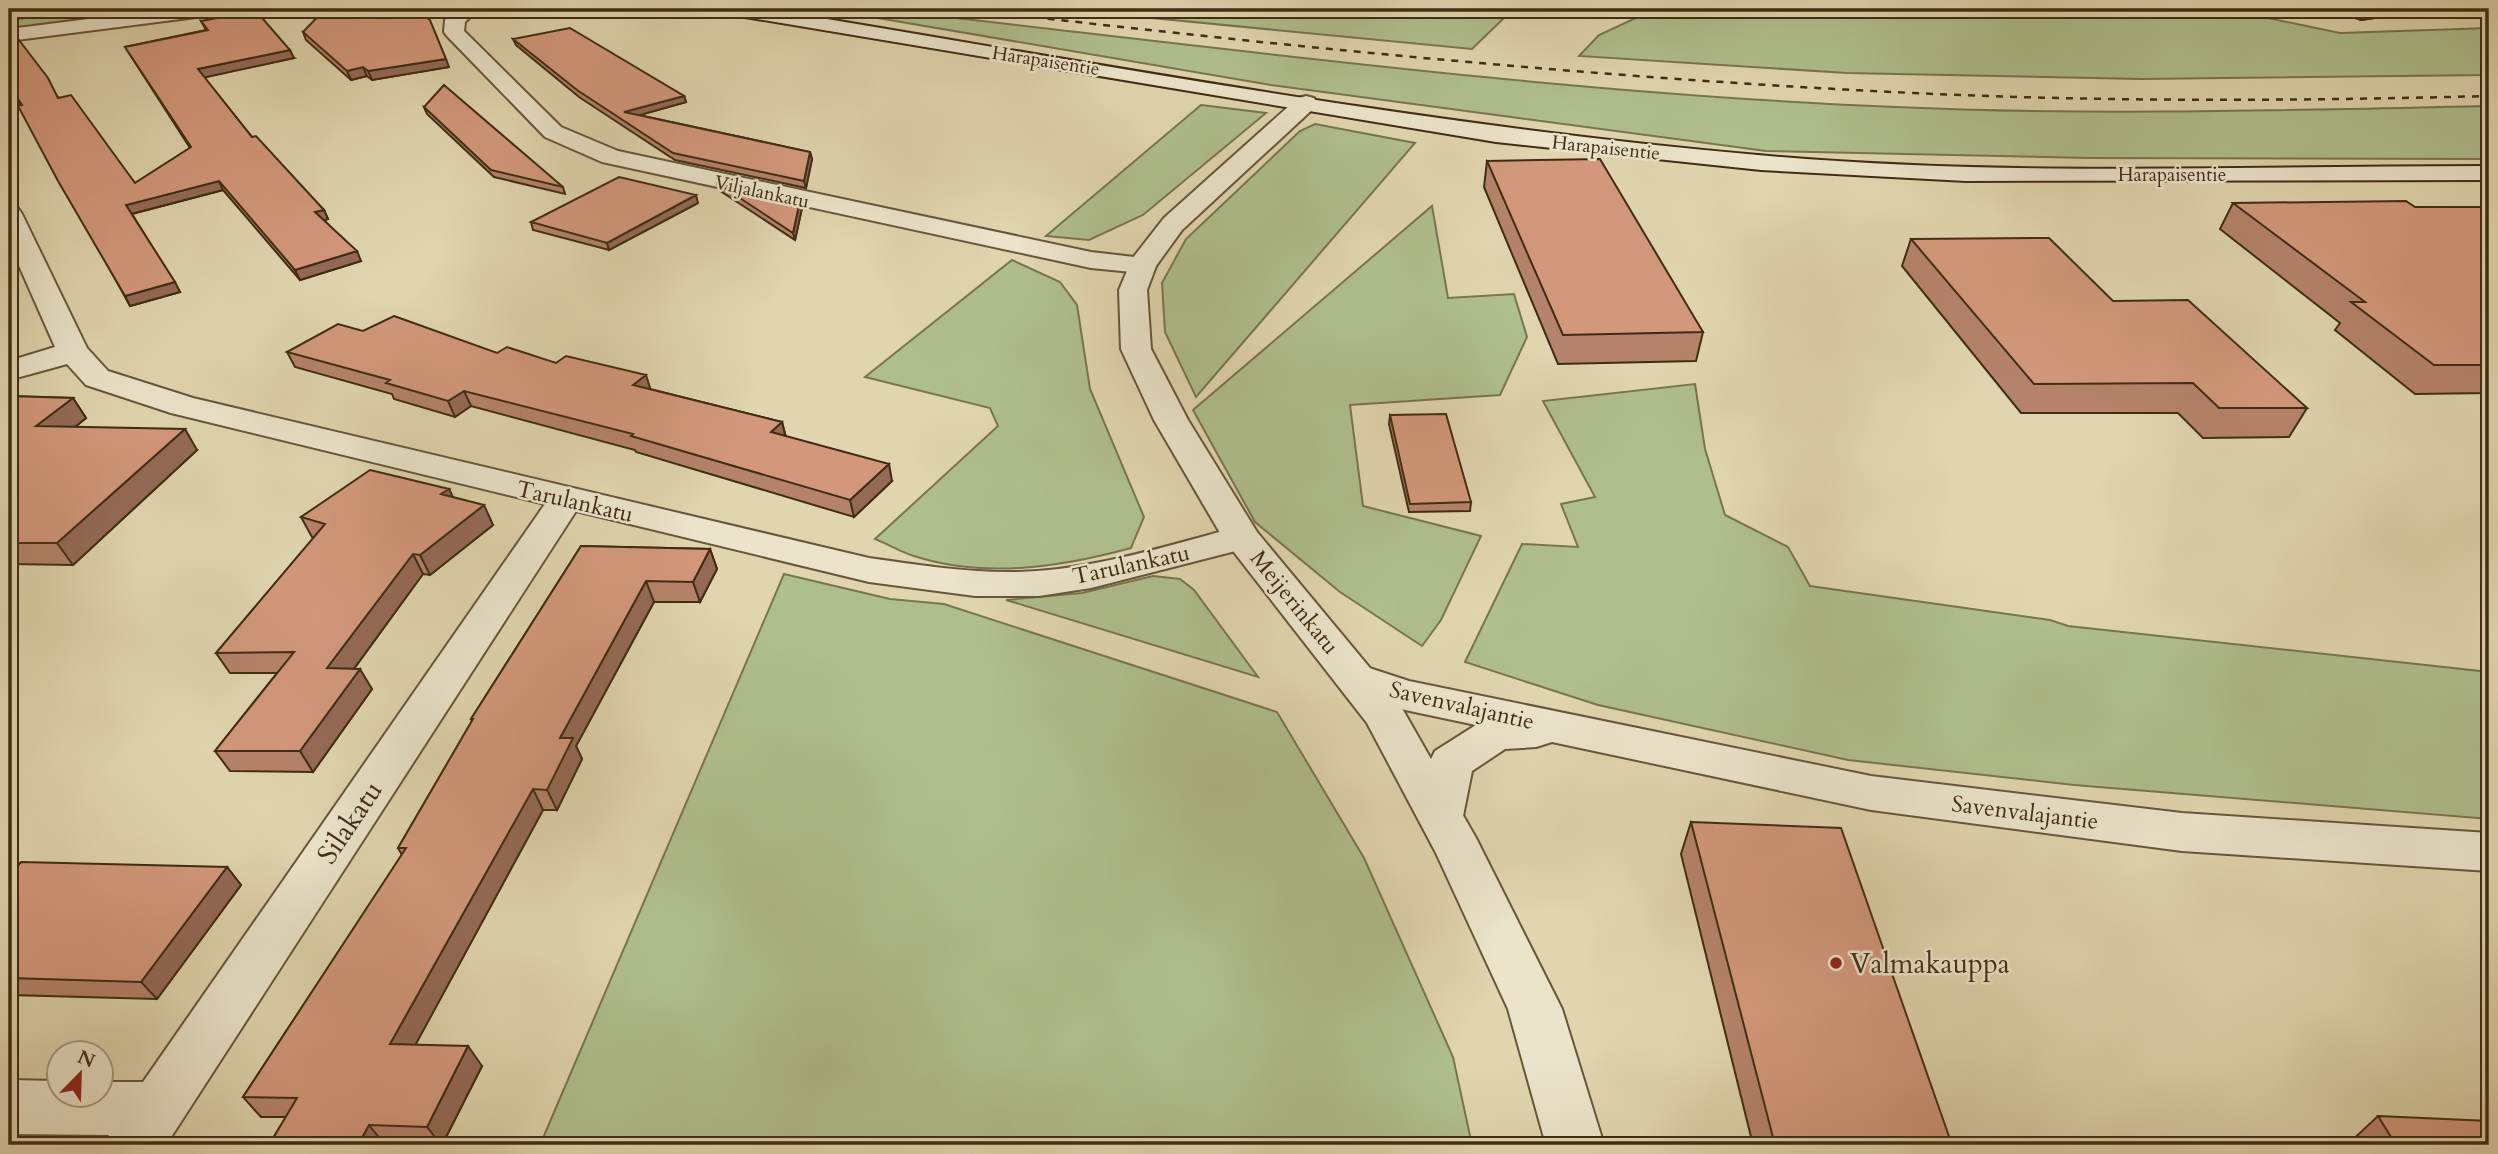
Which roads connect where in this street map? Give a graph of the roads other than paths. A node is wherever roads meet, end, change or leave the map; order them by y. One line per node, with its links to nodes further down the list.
1 (57, 9): 5 (street)
2 (212, 9): 6 (street)
3 (468, 9): 10 (street, Viljalankatu)
4 (733, 9): 7 (street, Harapaisentie)
5 (9, 12)
6 (9, 35)
7 (1306, 103): 8 (street, Harapaisentie); 10 (street, Meijerinkatu)
8 (2489, 173)
9 (9, 214): 11 (street, Tarulankatu)
10 (1142, 265): 14 (street, Meijerinkatu)
11 (73, 352): 12 (street); 13 (street, Tarulankatu)
12 (9, 371)
13 (566, 499): 14 (street, Tarulankatu); 20 (street, Silakatu)
14 (1242, 538): 15 (street, Meijerinkatu)
15 (1357, 679): 16 (street, Savenvalajantie); 17 (street, Meijerinkatu)
16 (1567, 729): 17 (street, Savenvalajantie); 18 (street, Savenvalajantie)
17 (1440, 816): 21 (street, Meijerinkatu)
18 (2489, 852)
19 (9, 1107): 20 (street)
20 (145, 1127)
21 (1575, 1145)

